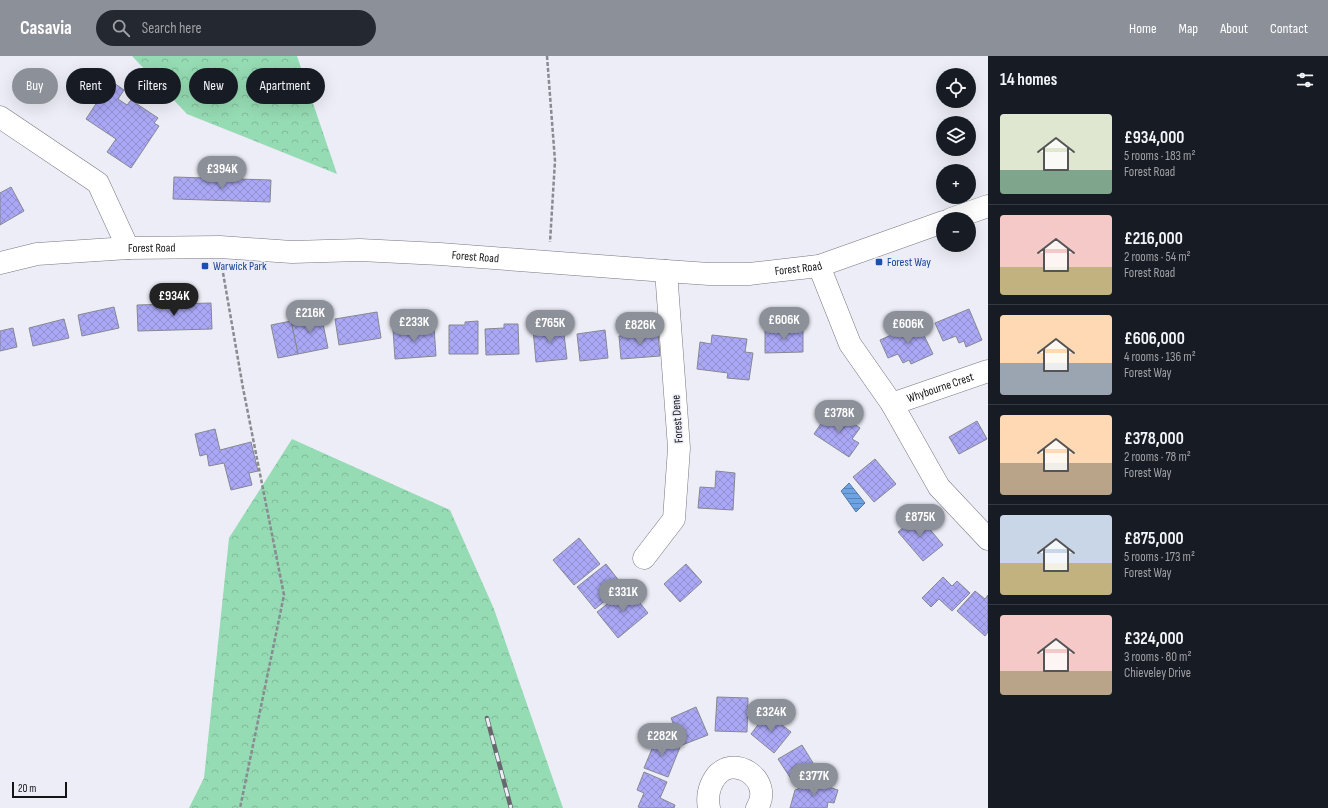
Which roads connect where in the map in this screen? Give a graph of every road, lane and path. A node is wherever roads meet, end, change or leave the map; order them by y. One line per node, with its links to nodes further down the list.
1 (547, 56): 9 (path)
2 (0, 117): 7 (street)
3 (988, 206): 4 (street)
4 (971, 212)
5 (936, 224): 10 (street, Forest Road)
6 (220, 247): 7 (street, Forest Road); 9 (street, Forest Road); 16 (path)
7 (128, 248): 8 (street, Forest Road)
8 (0, 263)
9 (549, 263): 11 (street, Forest Road)
10 (819, 266): 11 (street, Forest Road); 13 (street)
11 (666, 271): 15 (street, Forest Dene)
12 (988, 371): 13 (street, Whybourne Crest)
13 (892, 404): 14 (street)
14 (988, 539)
15 (644, 558)
16 (240, 808)
17 (709, 808): 18 (street)
18 (757, 808)

